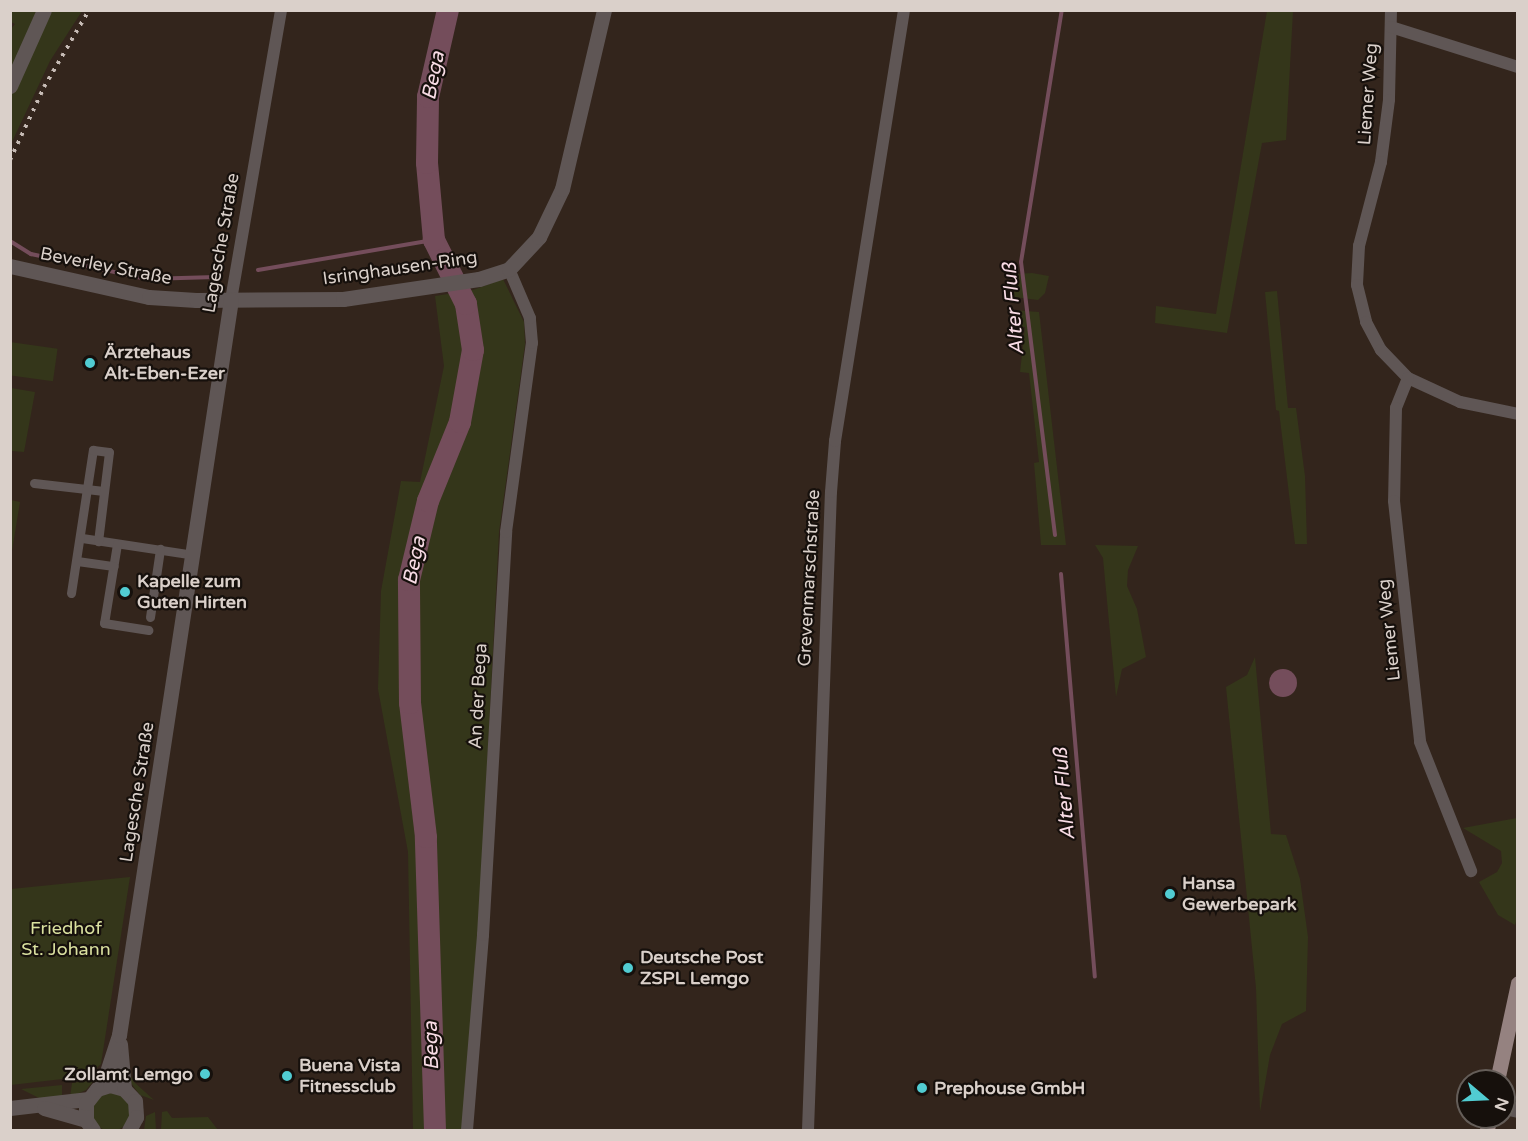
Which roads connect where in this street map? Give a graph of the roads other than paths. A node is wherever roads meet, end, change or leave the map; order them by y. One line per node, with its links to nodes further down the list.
1 (44, 10): 8 (street)
2 (281, 10): 11 (street, Lagesche Straße)
3 (604, 10): 10 (street, Isringhausen-Ring)
4 (904, 10): 39 (street, Grevenmarschstraße)
5 (1391, 10): 6 (street, Liemer Weg)
6 (1391, 27): 7 (street); 12 (street, Liemer Weg)
7 (1518, 67)
8 (10, 87)
9 (10, 266): 11 (street, Beverley Straße)
10 (509, 269): 11 (street, Isringhausen-Ring); 38 (street, An der Bega)
11 (231, 300): 21 (street, Lagesche Straße)
12 (1408, 378): 13 (street, Liemer Weg); 27 (street, Liemer Weg)
13 (1518, 414)
14 (34, 483): 15 (street)
15 (88, 489): 16 (street); 16 (street); 17 (street)
16 (104, 491): 18 (street)
17 (82, 538): 18 (street); 22 (street)
18 (98, 541): 19 (street)
19 (117, 544): 20 (street); 23 (street)
20 (160, 549): 21 (street); 25 (street)
21 (194, 555): 29 (street, Lagesche Straße)
22 (77, 561): 23 (street); 24 (street)
23 (114, 566): 26 (street)
24 (71, 593)
25 (150, 617)
26 (148, 630)
27 (1471, 871)
28 (1518, 983): 30 (main road)
29 (119, 1035): 31 (street, Lagesche Straße); 32 (street, Lagesche Straße)
30 (1500, 1069)
31 (102, 1087): 32 (street); 33 (street)
32 (124, 1089): 37 (street, Lagesche Straße)
33 (88, 1099): 34 (street); 36 (street)
34 (38, 1106): 35 (street); 36 (street)
35 (10, 1108)
36 (90, 1125)
37 (136, 1126)
38 (467, 1131)
39 (808, 1131)

